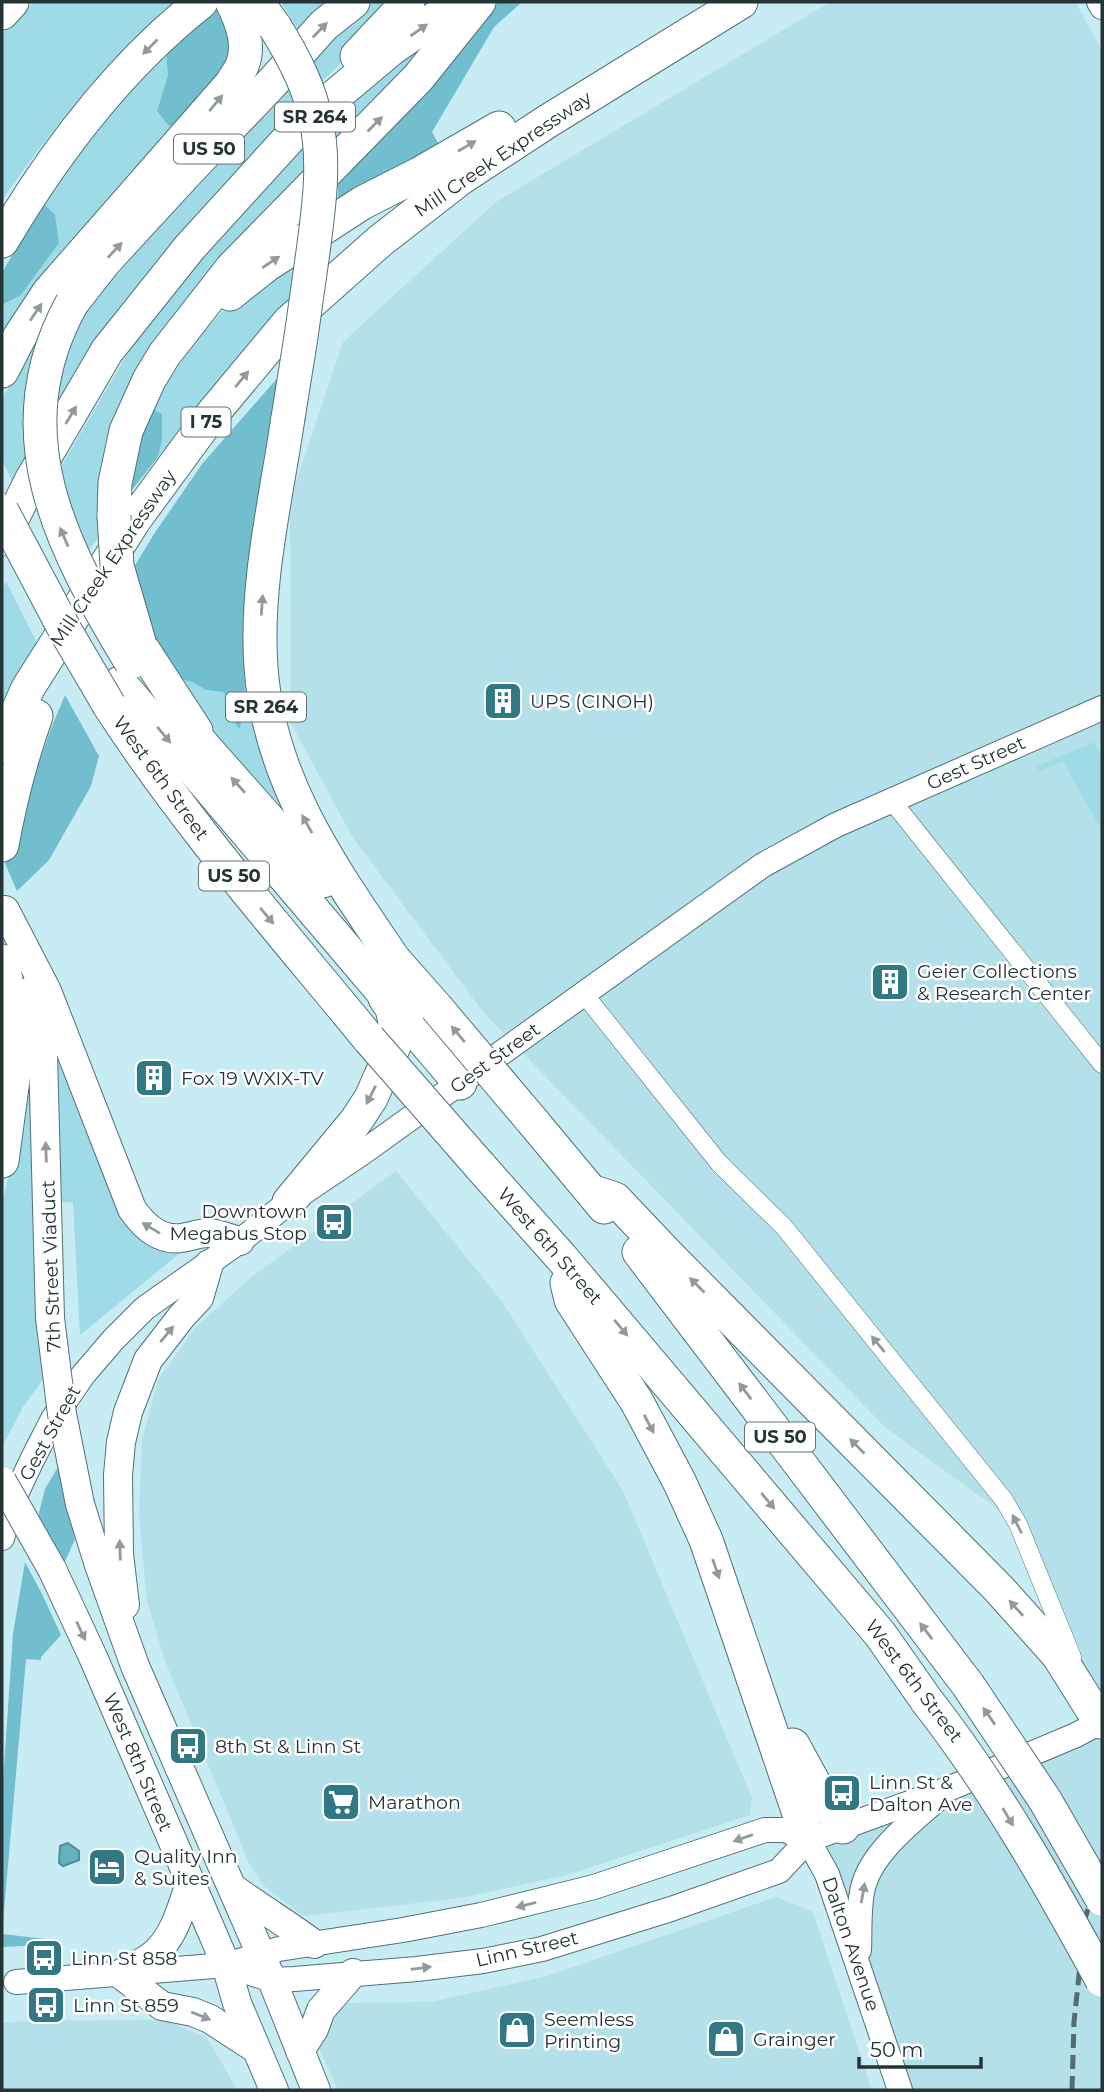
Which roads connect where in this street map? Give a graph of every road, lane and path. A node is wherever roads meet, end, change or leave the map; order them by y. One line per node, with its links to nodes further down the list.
1 (12, 2): 11 (highway)
2 (201, 2): 14 (highway, one-way to 14)
3 (353, 2): 20 (highway, US 50, one-way to 3, bridge)
4 (408, 2): 13 (highway)
5 (459, 2): 13 (highway, one-way to 5)
6 (479, 2): 15 (highway, one-way to 6)
7 (741, 2): 12 (highway, Mill Creek Expressway / I 75)
8 (1099, 2): 9 (main road)
9 (1102, 7)
10 (256, 9): 16 (highway, one-way to 10); 27 (highway, SR 264, one-way to 10, bridge)
11 (2, 13)
12 (703, 24): 15 (highway, one-way to 12); 19 (highway, Mill Creek Expressway / I 75, one-way to 12)
13 (242, 190): 18 (highway, one-way to 13)
14 (2, 241)
15 (164, 355): 20 (highway, bridge)
16 (2, 371)
17 (2, 511): 20 (highway, bridge)
18 (2, 539)
19 (75, 614): 22 (highway, Mill Creek Expressway / I 75); 24 (highway)
20 (125, 673): 27 (highway, one-way to 27); 27 (highway, US 50, one-way to 20); 35 (highway, West 6th Street / US 50, one-way to 35, bridge)
21 (1102, 708): 23 (main road, Gest Street)
22 (2, 747)
23 (892, 801): 28 (main road, Gest Street); 29 (street)
24 (2, 845)
25 (3, 906): 34 (main road, one-way to 25); 39 (main road, 7th Street Viaduct, one-way to 25, bridge)
26 (2, 961): 31 (highway)
27 (388, 975): 30 (highway); 32 (highway, West 6th Street / US 50, one-way to 27, bridge); 33 (highway, one-way to 33)
28 (584, 994): 30 (main road, Gest Street); 41 (street, one-way to 28)
29 (1102, 1064)
30 (460, 1083): 33 (main road, Gest Street)
31 (2, 1161)
32 (591, 1191): 41 (highway, one-way to 32); 47 (highway, West 6th Street / US 50, one-way to 32, bridge)
33 (289, 1202): 34 (main road, Gest Street)
34 (240, 1241): 36 (main road, Gest Street)
35 (561, 1257): 40 (highway, one-way to 40); 55 (highway, West 6th Street / US 50, one-way to 55, bridge)
36 (209, 1264): 38 (main road, Gest Street); 39 (main road, one-way to 36)
37 (2, 1481): 45 (main road, West 8th Street, one-way to 45, bridge)
38 (2, 1538)
39 (135, 1666): 46 (main road, West 8th Street)
40 (768, 1718): 43 (highway); 44 (highway)
41 (1101, 1722): 42 (main road, Linn Street)
42 (948, 1789): 43 (main road, Linn Street); 50 (main road, one-way to 42)
43 (843, 1827): 44 (main road, Linn Street)
44 (808, 1840): 48 (main road, Linn Street, one-way to 48); 50 (main road, Dalton Avenue); 52 (main road, Linn Street, one-way to 44)
45 (190, 1882): 51 (main road, West 8th Street); 53 (main road)
46 (231, 1887): 48 (main road); 49 (main road, West 8th Street)
47 (1102, 1899)
48 (314, 1944): 49 (main road, Linn Street)
49 (260, 1953): 51 (main road, Linn Street); 54 (main road, West 8th Street)
50 (858, 1961): 61 (main road, Dalton Avenue)
51 (226, 1965): 53 (main road, Linn Street); 54 (main road, Linn Street); 57 (main road, West 8th Street)
52 (353, 1973): 54 (main road, Linn Street); 58 (main road)
53 (120, 1974): 56 (main road, Linn Street); 57 (main road, one-way to 57)
54 (272, 1980): 58 (main road, West 8th Street)
55 (1102, 1980)
56 (16, 1982)
57 (256, 2049): 59 (main road, West 8th Street)
58 (300, 2052): 60 (main road, West 8th Street)
59 (274, 2090)
60 (316, 2090)
61 (901, 2090)

